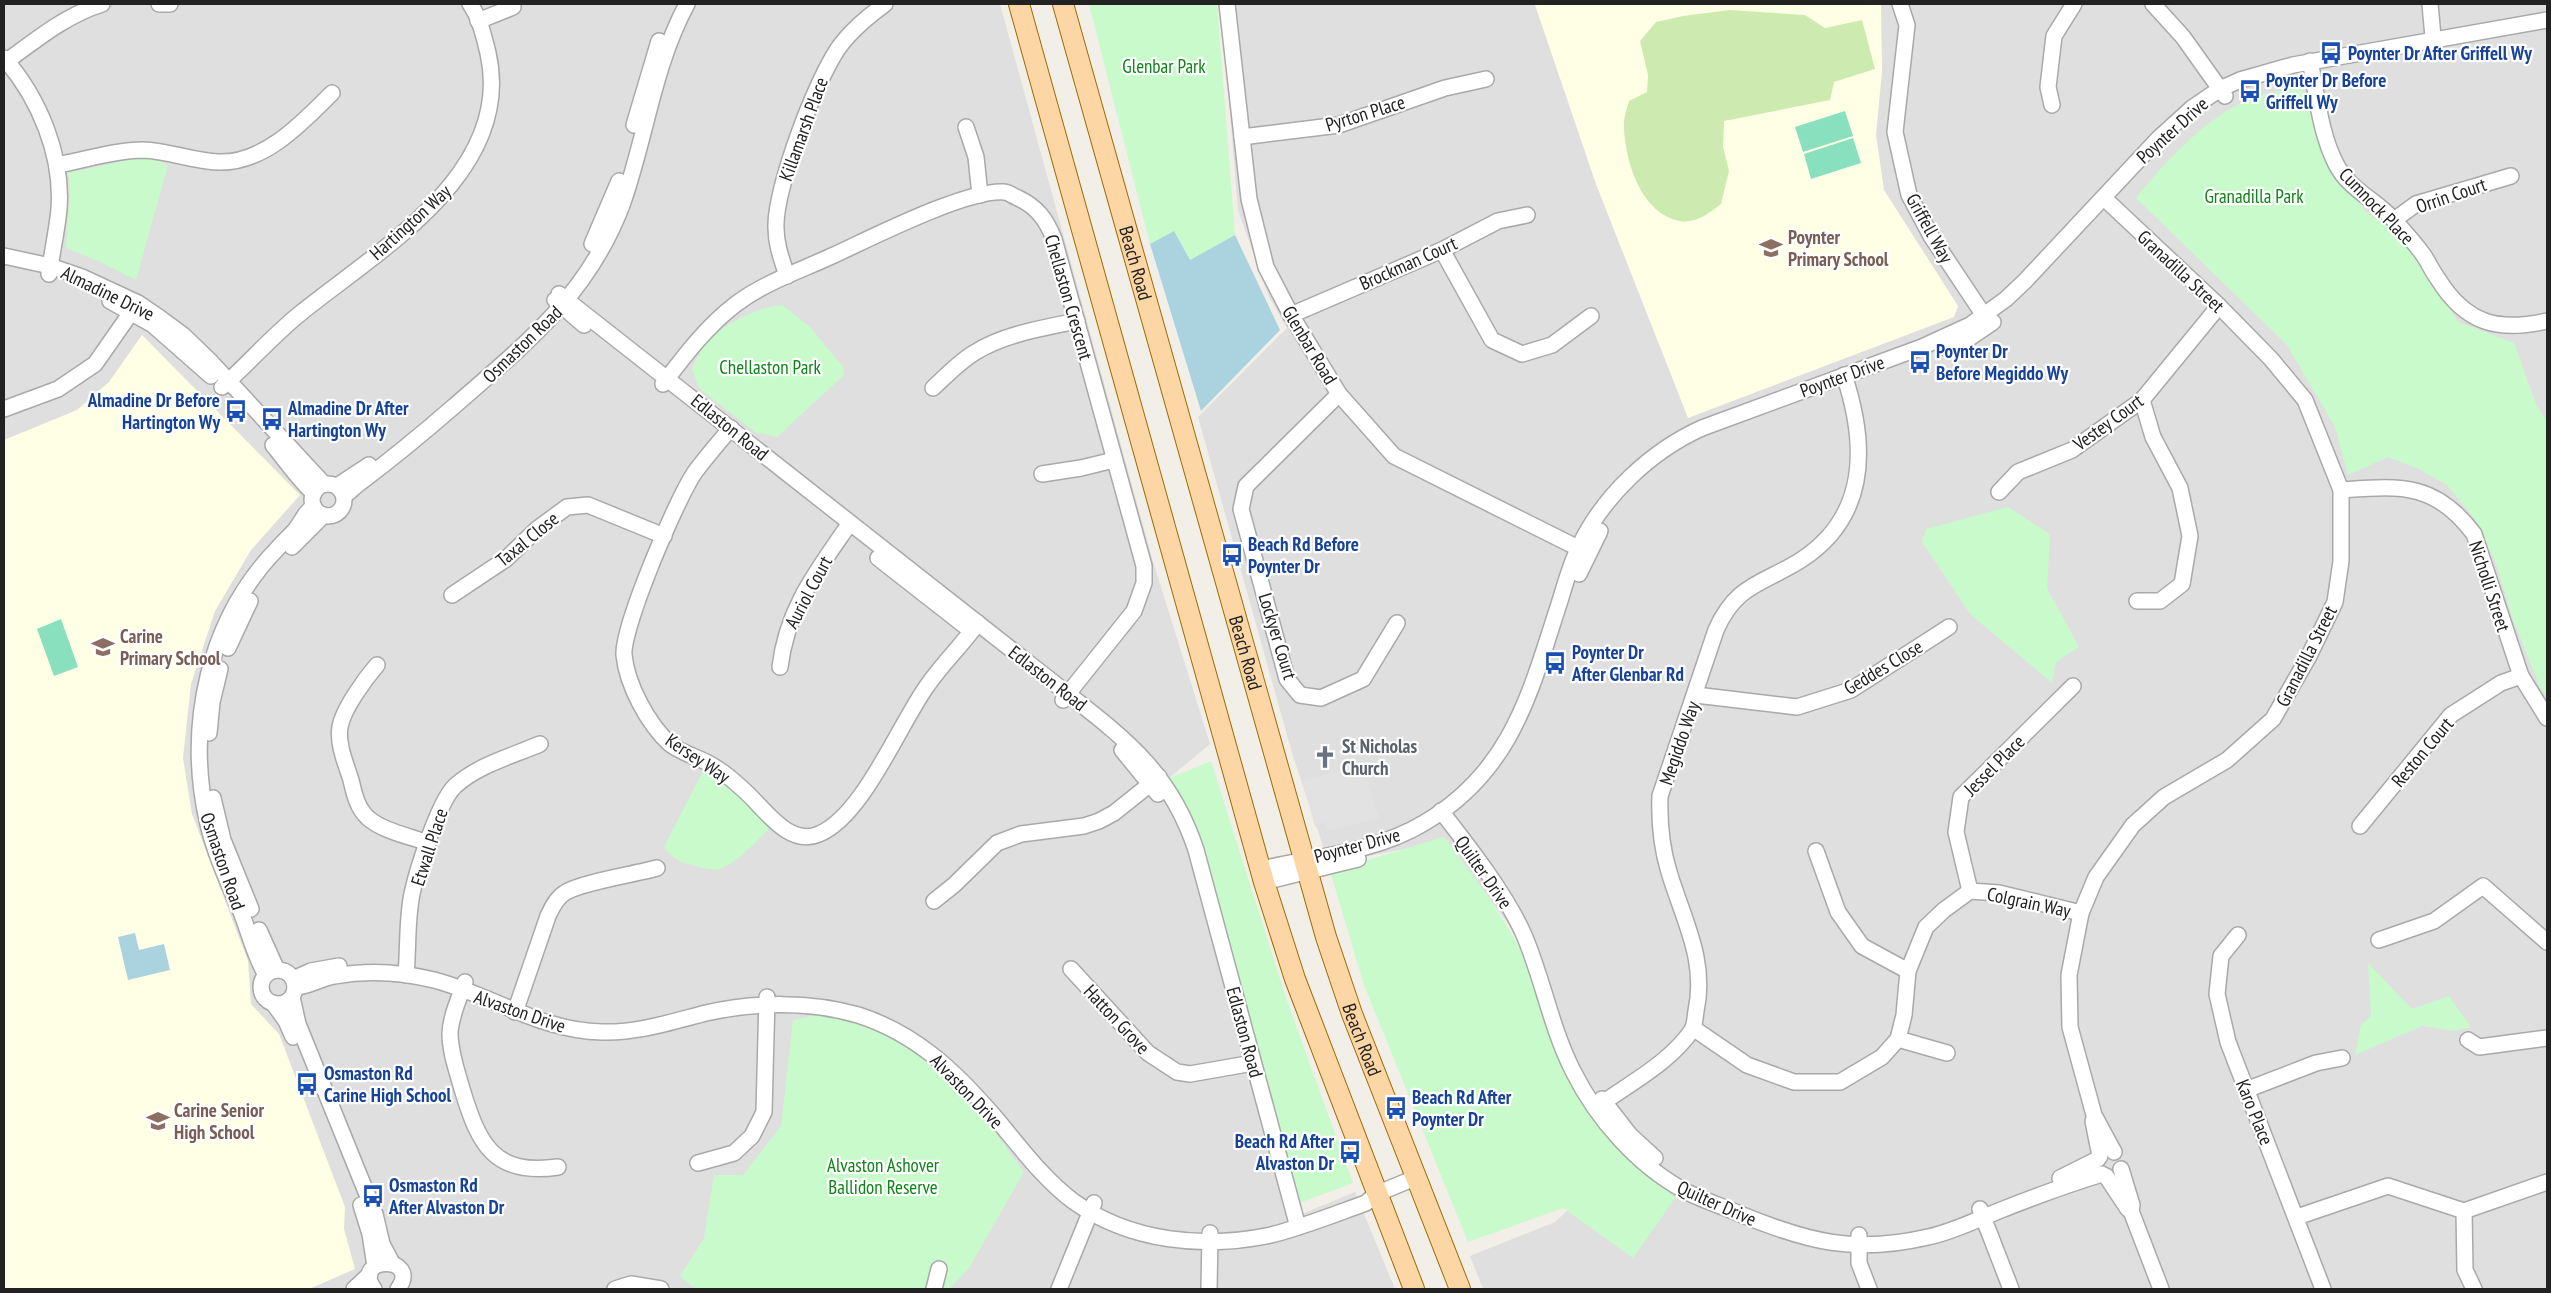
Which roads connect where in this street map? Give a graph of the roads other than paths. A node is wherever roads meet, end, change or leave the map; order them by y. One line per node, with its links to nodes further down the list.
1 (102, 4): 20 (street)
2 (159, 4): 3 (street)
3 (170, 4)
4 (470, 4): 17 (street, Hartington Way)
5 (676, 4): 39 (street, Osmaston Road)
6 (687, 4): 39 (street, Osmaston Road)
7 (885, 4): 38 (street, Killamarsh Place)
8 (1019, 4): 83 (main road)
9 (1063, 4): 81 (main road, Beach Road)
10 (1227, 4): 27 (street, Glenbar Road)
11 (1900, 4): 44 (street, Griffell Way)
12 (2074, 4): 25 (street)
13 (2153, 4): 24 (street)
14 (2430, 4): 19 (street)
15 (513, 7): 17 (street)
16 (2547, 20): 19 (street, Poynter Drive)
17 (478, 21): 49 (street, Hartington Way)
18 (2547, 30): 19 (street, Poynter Drive)
19 (2433, 45): 21 (street, Poynter Drive)
20 (5, 60): 28 (street)
21 (2311, 66): 24 (street, Poynter Drive); 33 (street, Cumnock Place)
22 (1486, 79): 27 (street, Pyrton Place)
23 (332, 93): 28 (street)
24 (2223, 93): 31 (street, Poynter Drive)
25 (2052, 105)
26 (966, 127): 30 (street)
27 (1242, 137): 42 (street, Glenbar Road)
28 (57, 165): 37 (street)
29 (2511, 176): 33 (street, Orrin Court)
30 (980, 195): 38 (street, Chellaston Crescent); 45 (street, Chellaston Crescent)
31 (2107, 201): 40 (street, Granadilla Street); 44 (street, Poynter Drive)
32 (1527, 215): 34 (street, Brockman Court)
33 (2394, 220): 46 (street, Cumnock Place)
34 (1442, 250): 42 (street, Brockman Court); 43 (street)
35 (4, 256): 37 (street, Almadine Drive)
36 (4, 265): 37 (street, Almadine Drive)
37 (49, 270): 41 (street, Almadine Drive)
38 (787, 276): 48 (street, Chellaston Crescent)
39 (561, 300): 48 (street, Edlaston Road); 59 (street, Osmaston Road)
40 (2219, 306): 52 (street, Vestey Court); 57 (street, Granadilla Street)
41 (135, 308): 49 (street, Almadine Drive); 53 (street)
42 (1291, 315): 51 (street, Glenbar Road)
43 (1592, 316)
44 (1987, 320): 47 (street, Poynter Drive)
45 (1076, 321): 50 (street); 55 (street, Chellaston Crescent)
46 (2547, 321)
47 (1846, 380): 62 (street, Poynter Drive); 72 (street, Megiddo Way)
48 (665, 381): 54 (street, Edlaston Road)
49 (225, 383): 59 (street, Almadine Drive)
50 (933, 388)
51 (1339, 394): 62 (street, Glenbar Road); 65 (street, Lockyer Court)
52 (2142, 400): 58 (street, Vestey Court); 64 (street)
53 (4, 409)
54 (728, 432): 60 (street, Edlaston Road); 61 (street, Kersey Way)
55 (1114, 460): 56 (street); 73 (street, Chellaston Crescent)
56 (1042, 474)
57 (2342, 490): 70 (street, Nicholli Street); 86 (street, Granadilla Street)
58 (1999, 492)
59 (326, 497): 93 (street, Osmaston Road)
60 (847, 527): 66 (street, Edlaston Road); 69 (street, Auriol Court)
61 (664, 536): 63 (street, Taxal Close); 66 (street, Kersey Way)
62 (1583, 550): 77 (street, Poynter Drive)
63 (452, 595)
64 (2137, 601)
65 (1397, 623)
66 (975, 627): 73 (street, Edlaston Road)
67 (1949, 627): 72 (street, Geddes Close)
68 (377, 665): 79 (street)
69 (780, 667)
70 (2521, 676): 74 (street, Nicholli Street); 78 (street, Reston Court)
71 (2073, 686): 84 (street, Jessel Place)
72 (1696, 694): 99 (street, Megiddo Way)
73 (1065, 697): 76 (street, Edlaston Road)
74 (2547, 718)
75 (540, 744): 79 (street, Etwall Place)
76 (1155, 780): 85 (street); 105 (street, Edlaston Road)
77 (1448, 812): 81 (street, Poynter Drive); 107 (street, Quilter Drive); 122 (street, Quilter Drive)
78 (2360, 826)
79 (428, 843): 91 (street, Etwall Place)
80 (1816, 851): 92 (street)
81 (1306, 866): 83 (street, Poynter Drive); 112 (main road, Beach Road)
82 (657, 868): 98 (street)
83 (1263, 876): 114 (main road)
84 (1970, 891): 86 (street, Colgrain Way); 92 (street, Colgrain Way)
85 (934, 900)
86 (2081, 913): 109 (street, Granadilla Street)
87 (2238, 935): 106 (street, Karo Place)
88 (2379, 940): 89 (street)
89 (2547, 942)
90 (1070, 969): 105 (street, Hatton Grove)
91 (407, 970): 94 (street, Alvaston Drive); 95 (street, Alvaston Drive)
92 (1908, 971): 101 (street, Colgrain Way)
93 (272, 973): 95 (street); 97 (street)
94 (463, 986): 98 (street, Alvaston Drive); 110 (street)
95 (293, 988): 97 (street); 123 (street)
96 (768, 1001): 98 (street, Alvaston Drive); 108 (street); 115 (street, Alvaston Drive)
97 (272, 1003): 125 (street)
98 (517, 1008)
99 (1693, 1028): 101 (street, Colgrain Way); 107 (street)
100 (2547, 1038): 102 (street)
101 (1898, 1039): 103 (street)
102 (2468, 1040)
103 (1947, 1053)
104 (2342, 1058): 106 (street)
105 (1249, 1064): 120 (street, Edlaston Road)
106 (2246, 1090): 119 (street, Karo Place)
107 (1604, 1102): 122 (street, Quilter Drive)
108 (698, 1163)
109 (2104, 1164): 111 (street, Quilter Drive); 117 (street, Granadilla Street); 118 (street, Quilter Drive)
110 (558, 1167)
111 (2121, 1169): 117 (street, Granadilla Street)
112 (1415, 1178): 114 (street, Alvaston Drive); 135 (main road, Beach Road)
113 (2547, 1182): 116 (street)
114 (1376, 1194): 120 (street, Alvaston Drive); 134 (main road)
115 (1092, 1208): 121 (street, Alvaston Drive); 132 (street)
116 (2464, 1210): 119 (street); 140 (street)
117 (2131, 1211): 138 (street, Granadilla Street)
118 (1982, 1213): 122 (street, Quilter Drive); 137 (street)
119 (2297, 1217): 139 (street, Karo Place)
120 (1293, 1224): 121 (street, Alvaston Drive)
121 (1210, 1237): 133 (street)
122 (1859, 1240): 136 (street)
123 (392, 1263): 125 (street); 126 (street)
124 (939, 1269): 131 (street)
125 (373, 1270): 127 (street); 128 (street)
126 (399, 1288)
127 (354, 1289)
128 (374, 1289)
129 (615, 1289): 130 (street)
130 (662, 1289)
131 (934, 1289)
132 (1059, 1289)
133 (1208, 1289)
134 (1414, 1289)
135 (1460, 1289)
136 (1869, 1289)
137 (2012, 1289)
138 (2161, 1289)
139 (2323, 1289)
140 (2474, 1289)

